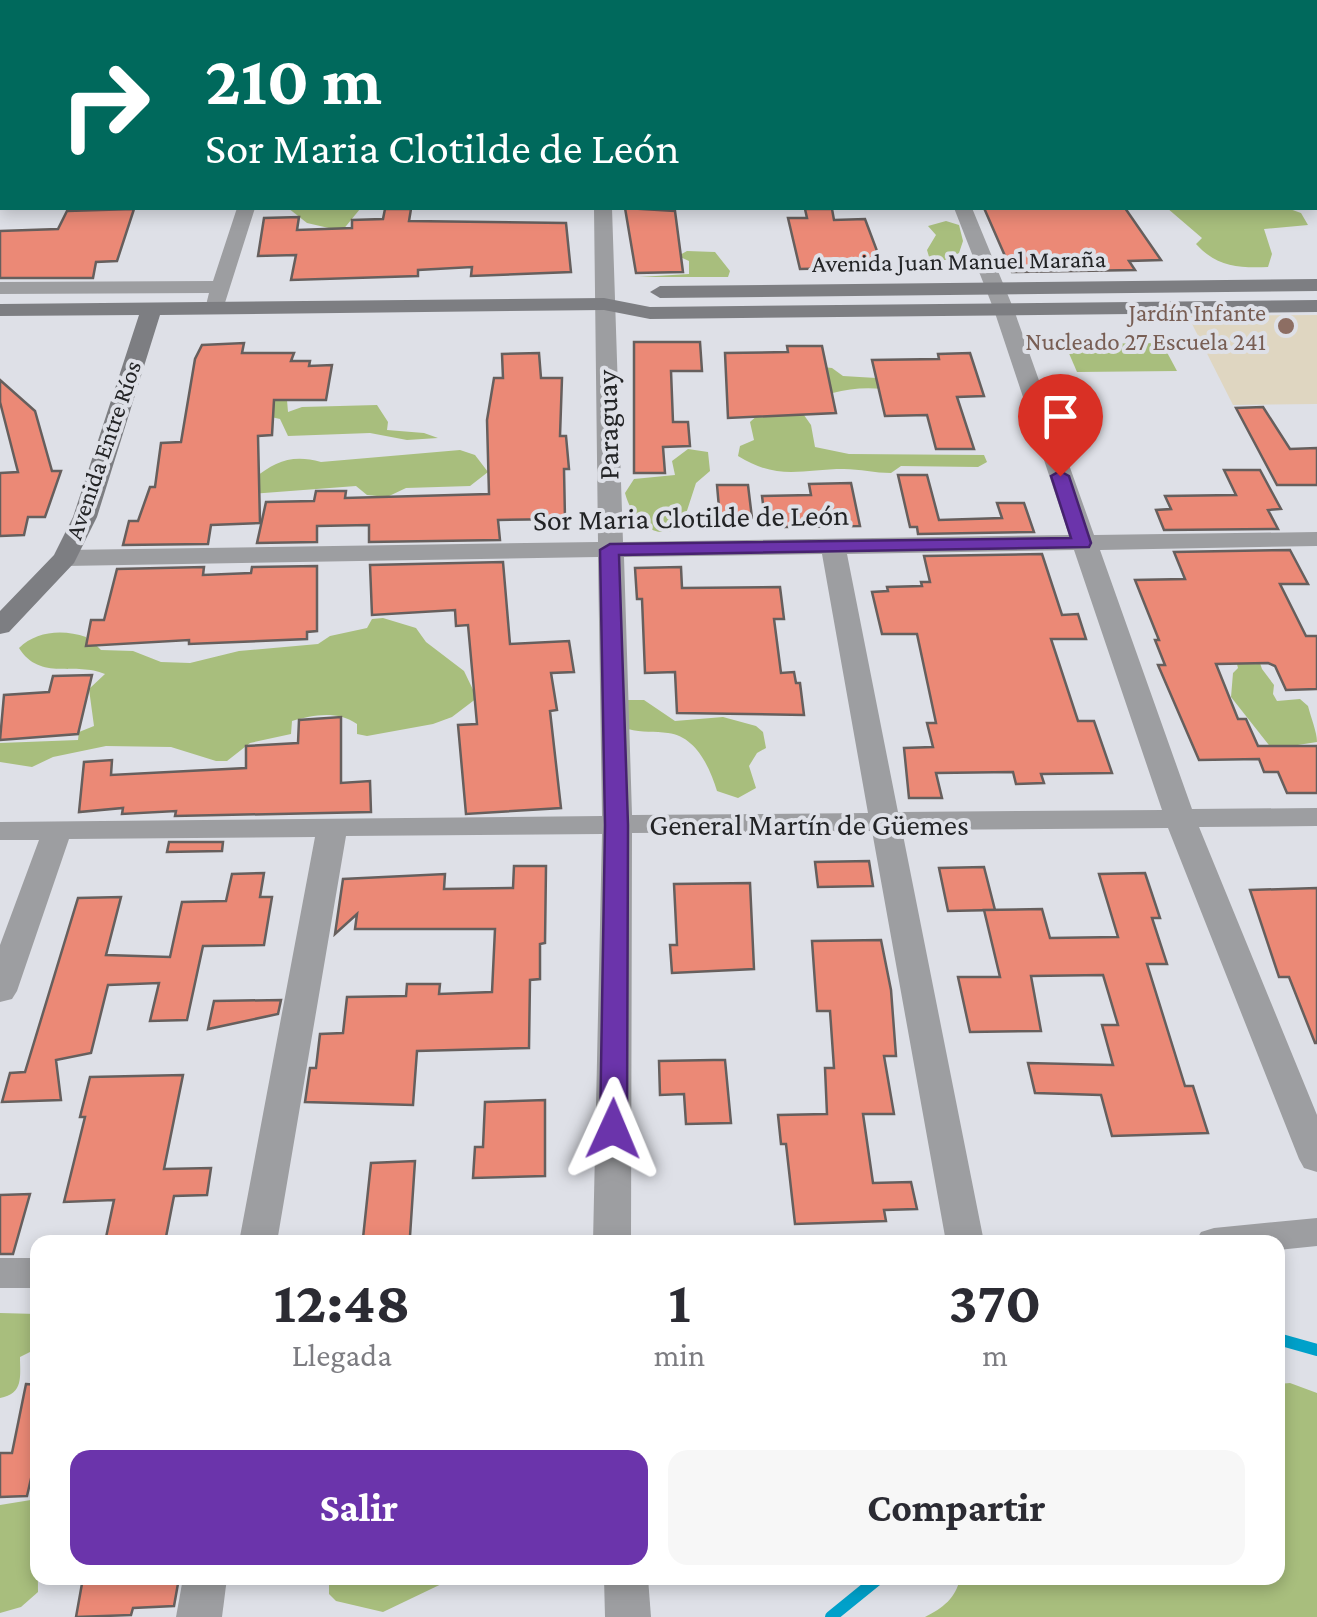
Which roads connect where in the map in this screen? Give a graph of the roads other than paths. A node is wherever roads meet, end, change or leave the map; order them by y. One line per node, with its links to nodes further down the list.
1 (245, 210): 5 (street)
2 (603, 210): 8 (street, Paraguay)
3 (964, 210): 7 (street)
4 (1317, 285): 7 (street, Avenida Juan Manuel Maraña)
5 (221, 287): 6 (street); 10 (street)
6 (0, 288)
7 (1000, 299): 8 (street, Avenida Juan Manuel Maraña); 9 (street, Avenida Juan Manuel Maraña); 14 (street)
8 (604, 304): 10 (street, Avenida Juan Manuel Maraña); 16 (street, Paraguay)
9 (1317, 306)
10 (214, 308): 12 (street, Avenida Juan Manuel Maraña)
11 (0, 310): 12 (street, Avenida Juan Manuel Maraña)
12 (151, 310): 17 (street, Avenida Entre Ríos)
13 (1317, 540): 14 (street, Sor Maria Clotilde de León)
14 (1082, 543): 15 (street, Sor Maria Clotilde de León); 20 (street)
15 (833, 548): 16 (street, Sor Maria Clotilde de León); 22 (street)
16 (610, 550): 17 (street, Sor Maria Clotilde de León); 21 (street, Paraguay)
17 (65, 558): 18 (street, Avenida Entre Ríos)
18 (0, 626)
19 (1317, 818): 20 (street, General Martín de Güemes)
20 (1180, 819): 22 (street, General Martín de Güemes); 27 (street)
21 (617, 825): 22 (street, General Martín de Güemes); 23 (street, General Martín de Güemes); 30 (street, Paraguay)
22 (886, 825): 31 (street)
23 (332, 828): 25 (street, General Martín de Güemes); 29 (street)
24 (0, 831): 25 (street, General Martín de Güemes)
25 (57, 832): 26 (street)
26 (0, 991)
27 (1317, 1159)
28 (1317, 1232): 32 (street)
29 (259, 1235)
30 (612, 1235)
31 (964, 1235)
32 (1285, 1235)
33 (0, 1273): 34 (street)
34 (30, 1273)
35 (204, 1585): 37 (street)
36 (626, 1585): 38 (street)
37 (199, 1617)
38 (628, 1617)

